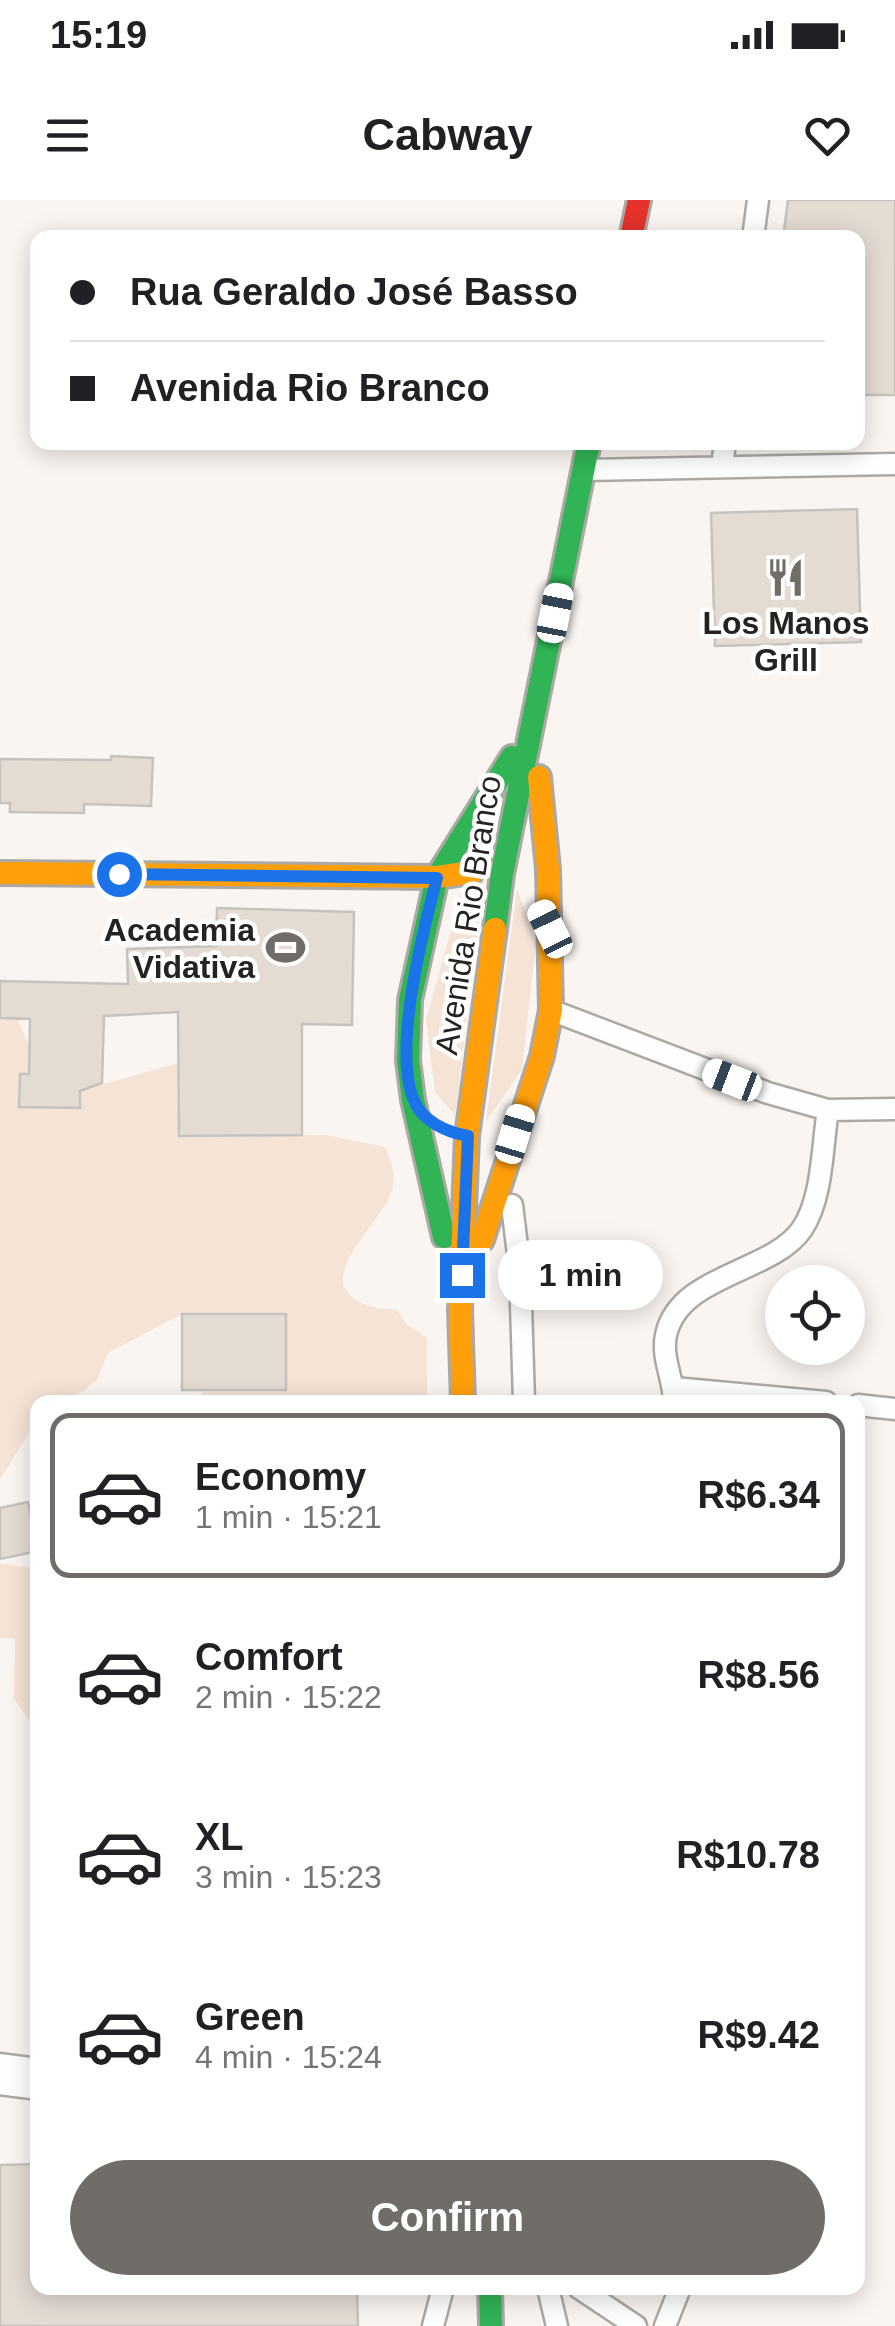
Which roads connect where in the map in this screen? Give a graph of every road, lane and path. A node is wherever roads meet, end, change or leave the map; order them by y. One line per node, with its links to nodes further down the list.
1 (639, 200): 3 (main road)
2 (758, 200): 4 (lane)
3 (633, 230)
4 (754, 230)
5 (587, 450): 9 (main road, Avenida Rio Branco)
6 (724, 450): 8 (lane)
7 (895, 464): 8 (lane)
8 (722, 468): 9 (lane)
9 (583, 470): 10 (main road, Avenida Rio Branco)
10 (534, 720): 12 (main road, Avenida Rio Branco); 13 (main road); 14 (main road)
11 (0, 873): 13 (main road)
12 (502, 874): 13 (main road); 14 (main road); 20 (main road, Avenida Rio Branco)
13 (437, 878): 16 (main road)
14 (550, 929): 15 (main road)
15 (551, 1010): 17 (main road); 19 (lane)
16 (413, 1100): 20 (main road); 22 (main road)
17 (523, 1108): 20 (main road); 21 (main road)
18 (895, 1109): 19 (lane)
19 (828, 1110): 25 (lane)
20 (468, 1136): 22 (main road, Avenida Rio Branco)
21 (507, 1159): 22 (main road); 24 (lane)
22 (460, 1310): 23 (main road, Avenida Rio Branco)
23 (463, 1395)
24 (524, 1395)
25 (674, 1395)
26 (865, 1407): 27 (lane)
27 (895, 1409)
28 (0, 2074): 29 (street)
29 (30, 2078)
30 (441, 2295): 35 (lane)
31 (490, 2295): 36 (main road)
32 (550, 2295): 37 (lane)
33 (590, 2295): 38 (lane)
34 (677, 2295): 39 (lane)
35 (432, 2326)
36 (491, 2326)
37 (558, 2326)
38 (636, 2326)
39 (665, 2326)

